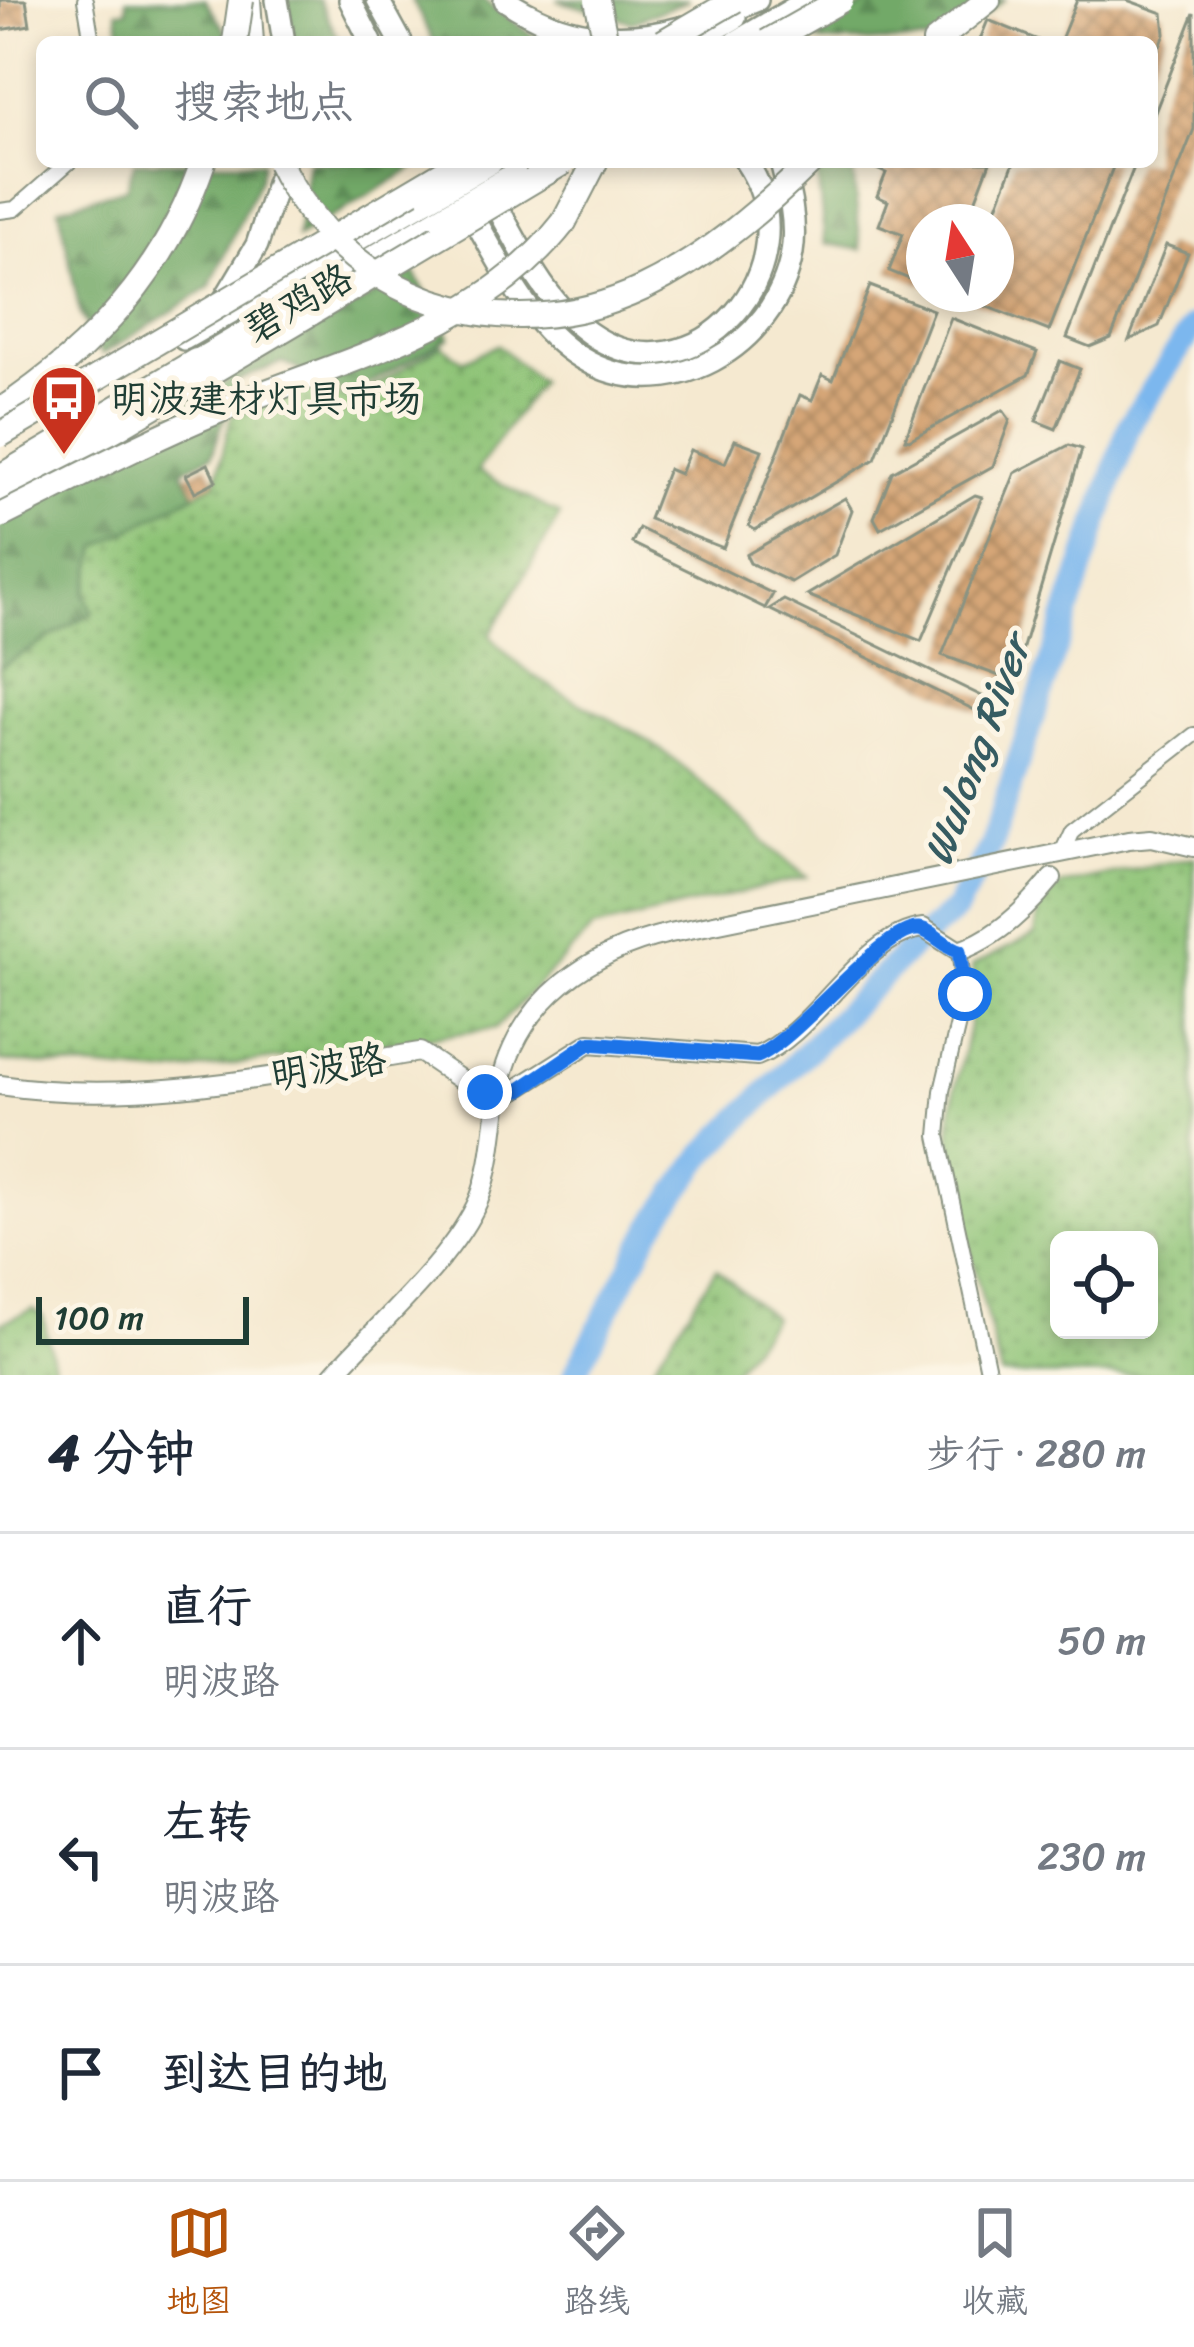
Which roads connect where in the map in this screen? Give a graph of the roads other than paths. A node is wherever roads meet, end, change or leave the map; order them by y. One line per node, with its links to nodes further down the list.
1 (86, 0): 15 (street)
2 (227, 0): 17 (main road)
3 (245, 0): 16 (highway, bridge); 18 (highway)
4 (278, 0): 19 (main road)
5 (350, 0): 20 (main road)
6 (378, 0): 21 (main road)
7 (506, 0): 23 (main road)
8 (597, 0): 22 (highway, bridge)
9 (735, 0): 25 (highway, bridge)
10 (762, 0): 24 (main road); 26 (main road)
11 (808, 0): 27 (main road)
12 (828, 0): 29 (main road)
13 (841, 0): 28 (highway, bridge)
14 (988, 0): 30 (highway)
15 (91, 36)
16 (236, 36)
17 (247, 36)
18 (249, 36)
19 (283, 36)
20 (368, 36)
21 (397, 36)
22 (605, 36)
23 (610, 36)
24 (633, 36)
25 (673, 36)
26 (704, 36)
27 (746, 36)
28 (778, 36)
29 (795, 36)
30 (943, 36)
31 (62, 168): 46 (street)
32 (200, 168): 48 (highway)
33 (276, 168): 47 (main road)
34 (279, 168): 44 (highway, bridge)
35 (445, 168): 43 (main road)
36 (451, 168): 50 (highway, bridge)
37 (475, 168): 42 (main road)
38 (485, 168): 45 (main road, 碧鸡路, bridge)
39 (524, 168): 45 (main road, 碧鸡路, bridge)
40 (554, 168): 53 (highway, bridge)
41 (592, 168): 54 (highway, bridge)
42 (749, 168)
43 (783, 168)
44 (804, 168)
45 (434, 209): 47 (main road, 碧鸡路)
46 (0, 211)
47 (190, 350): 49 (highway, 碧鸡路); 52 (highway, 碧鸡路)
48 (0, 414): 49 (street)
49 (36, 424): 51 (highway, 碧鸡路)
50 (0, 435)
51 (0, 446)
52 (0, 477)
53 (0, 497)
54 (0, 516)
55 (1194, 735): 57 (street)
56 (1194, 847): 57 (street)
57 (1061, 854): 61 (street)
58 (1052, 878): 59 (street)
59 (952, 949): 61 (street); 63 (street)
60 (0, 1085): 61 (street, 明波路)
61 (500, 1093): 62 (street)
62 (332, 1375)
63 (989, 1375)

